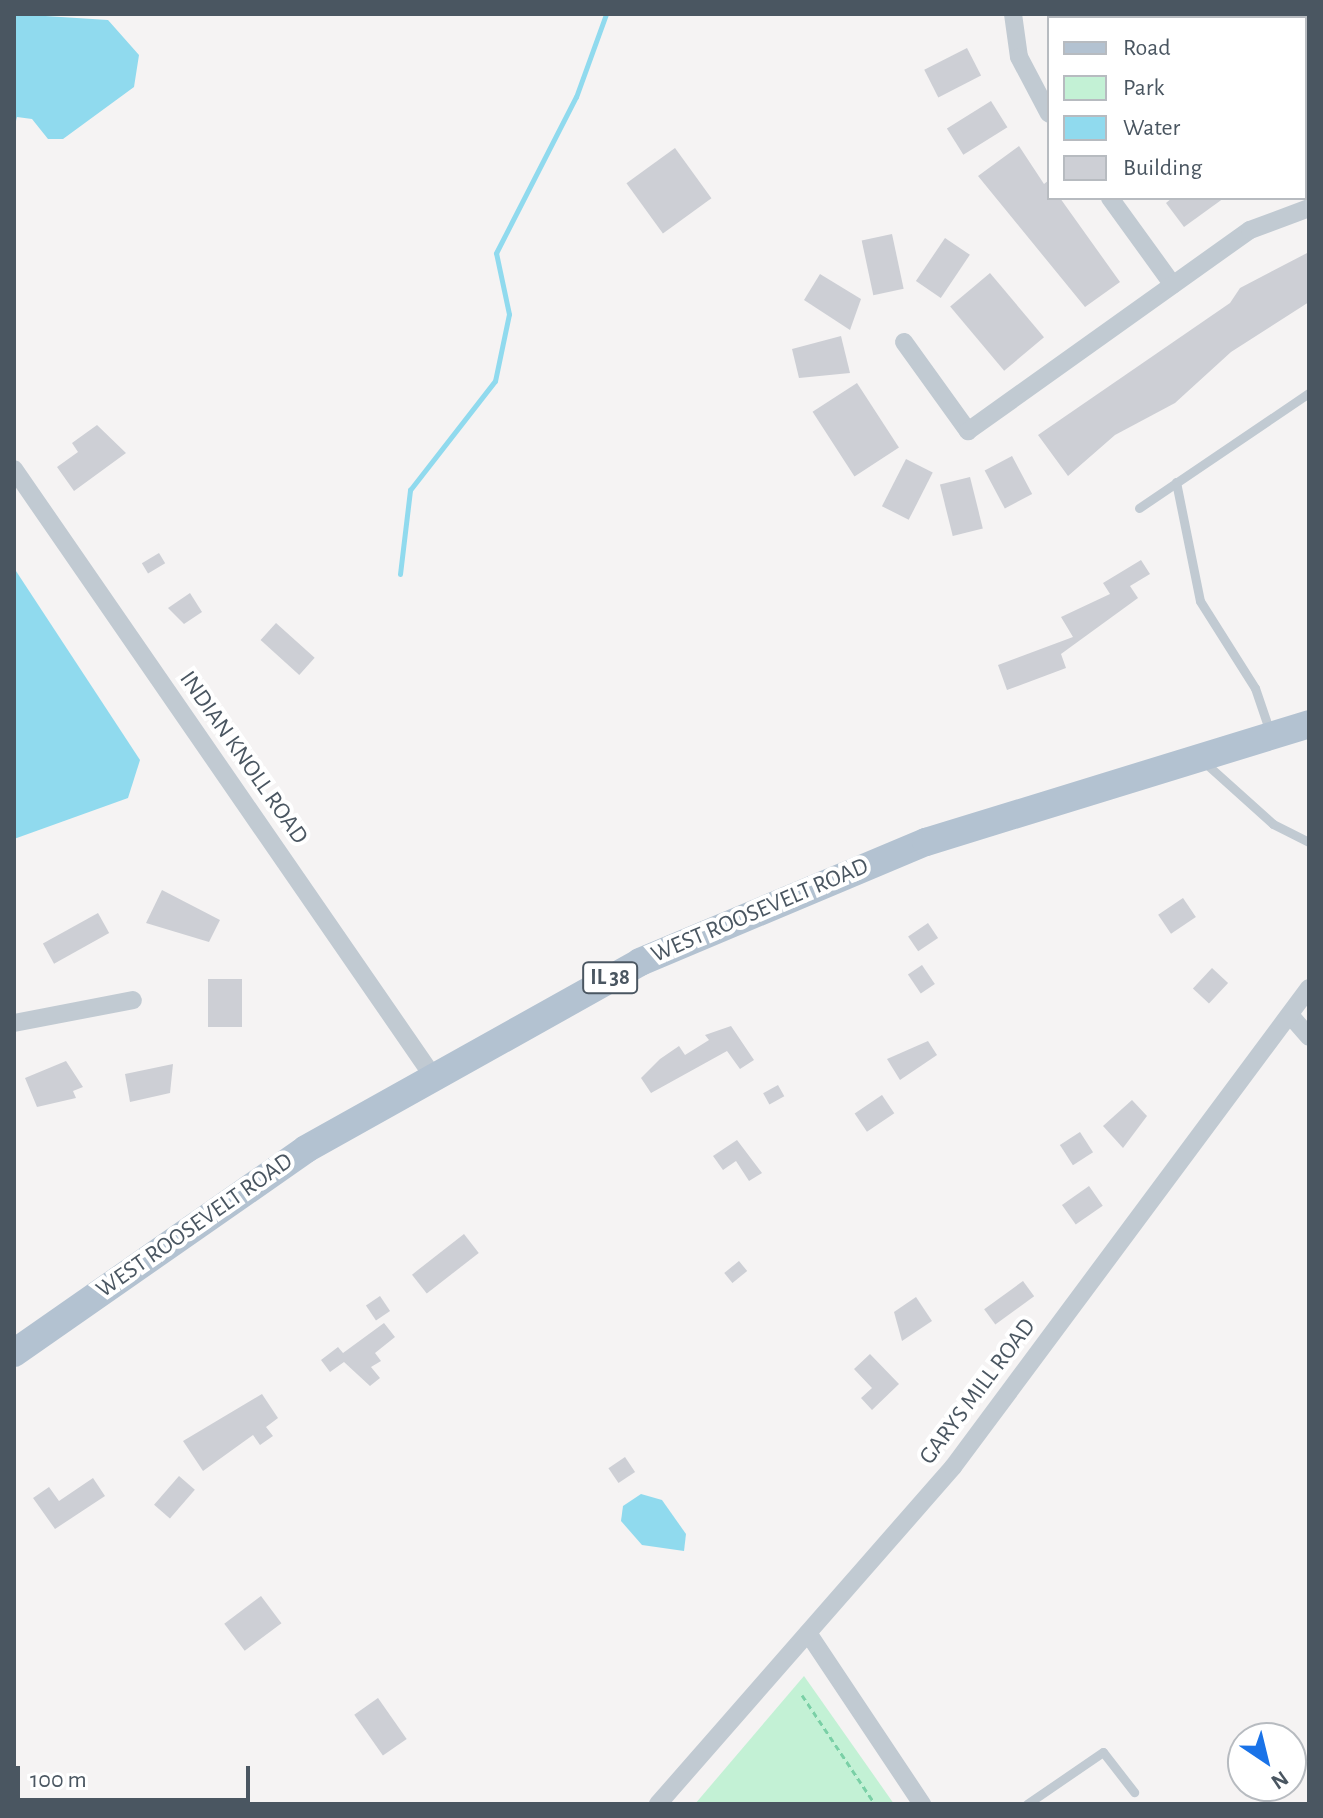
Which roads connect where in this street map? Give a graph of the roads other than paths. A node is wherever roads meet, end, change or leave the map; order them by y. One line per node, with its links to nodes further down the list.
1 (1013, 14): 2 (street)
2 (1047, 110)
3 (1111, 200): 5 (street)
4 (1309, 208): 5 (street)
5 (1173, 285): 6 (street)
6 (904, 342)
7 (1309, 393): 9 (lane)
8 (14, 469): 20 (street, INDIAN KNOLL ROAD)
9 (1176, 482): 10 (lane); 12 (lane)
10 (1139, 508)
11 (1309, 724): 12 (main road, WEST ROOSEVELT ROAD / IL 38)
12 (1271, 735): 13 (main road, WEST ROOSEVELT ROAD / IL 38)
13 (1198, 757): 14 (lane); 20 (main road, WEST ROOSEVELT ROAD / IL 38)
14 (1309, 842)
15 (1309, 988): 17 (street, GARYS MILL ROAD)
16 (133, 1000): 18 (street)
17 (1290, 1015): 19 (street); 22 (street, GARYS MILL ROAD)
18 (14, 1023)
19 (1309, 1037)
20 (432, 1075): 21 (main road, WEST ROOSEVELT ROAD / IL 38)
21 (14, 1353)
22 (808, 1633): 24 (street, GARYS MILL ROAD); 25 (street)
23 (1134, 1792): 26 (lane)
24 (658, 1804)
25 (922, 1804)
26 (1027, 1804)

